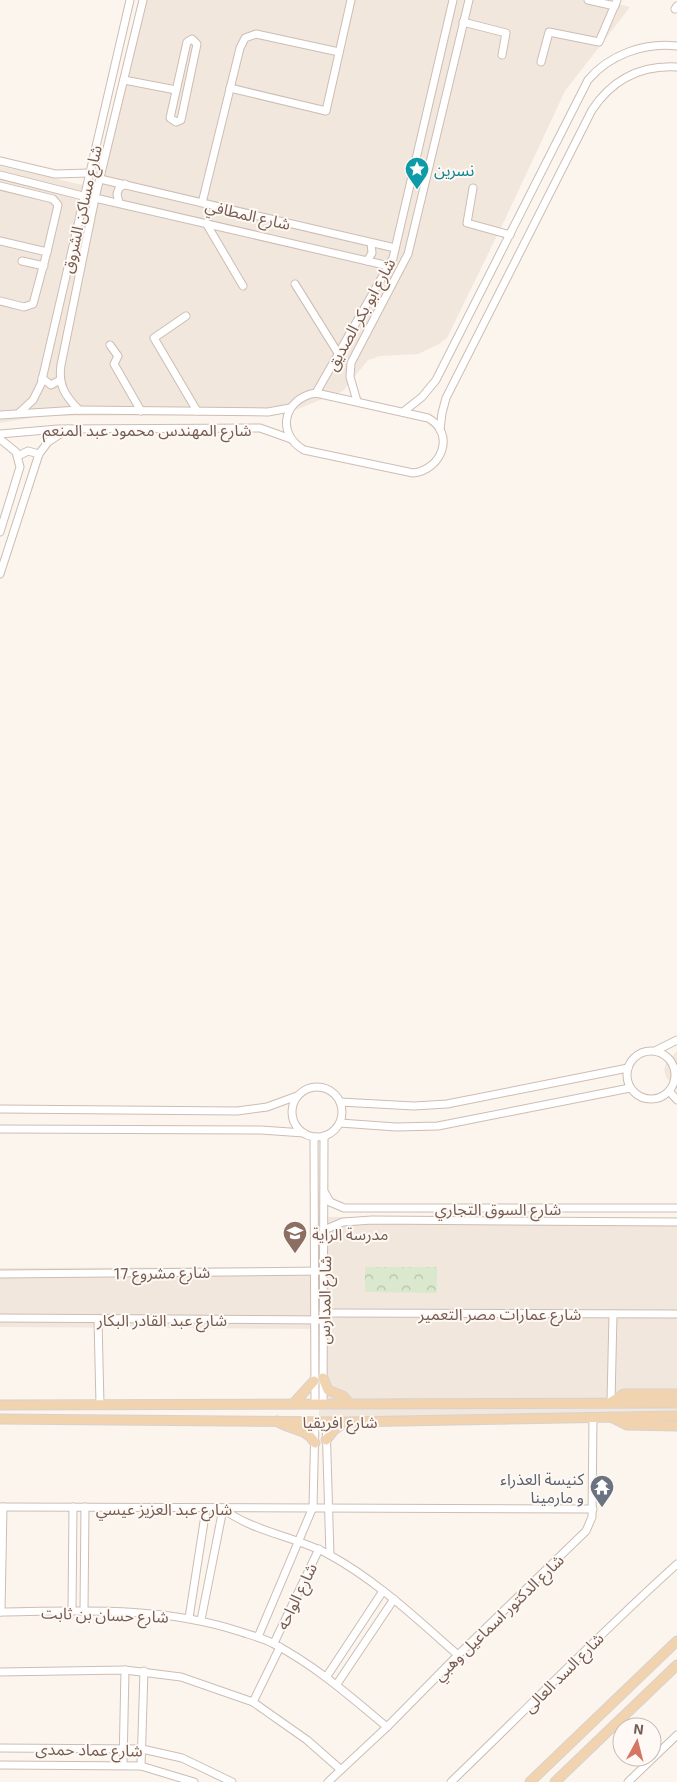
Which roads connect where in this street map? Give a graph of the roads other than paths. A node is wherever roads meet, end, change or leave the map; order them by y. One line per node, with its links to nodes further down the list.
1 (130, 0): 18 (street, شارع مساكن الشروق)
2 (143, 0): 14 (street, شارع مساكن الشروق)
3 (351, 0): 10 (street)
4 (453, 0): 34 (street, شارع ابو بكر الصديق)
5 (469, 0): 8 (street, شارع ابو بكر الصديق)
6 (588, 0): 7 (street)
7 (616, 3): 12 (street)
8 (463, 22): 11 (street); 43 (street, شارع ابو بكر الصديق)
9 (677, 46): 31 (street)
10 (339, 52): 15 (street); 15 (street)
11 (502, 55)
12 (541, 62)
13 (677, 68): 60 (street, شارع المهندس محمود عبد المنعم)
14 (124, 80): 16 (street); 20 (street, شارع مساكن الشروق)
15 (230, 88): 29 (street)
16 (176, 90): 16 (street)
17 (0, 161): 21 (street)
18 (89, 173): 21 (street); 26 (street, شارع مساكن الشروق)
19 (0, 175): 25 (street)
20 (100, 178): 22 (street, شارع المطافي); 27 (street, شارع مساكن الشروق)
21 (66, 180): 25 (street)
22 (125, 184): 28 (street); 29 (street, شارع المطافي)
23 (0, 186): 35 (street)
24 (473, 188): 31 (street)
25 (60, 190): 26 (street)
26 (83, 196): 48 (street, شارع مساكن الشروق)
27 (95, 198): 28 (street, شارع المطافي); 49 (street, شارع مساكن الشروق)
28 (119, 203): 30 (street, شارع المطافي)
29 (202, 203): 33 (street, شارع المطافي)
30 (206, 224): 37 (street, شارع المطافي); 42 (street)
31 (510, 235): 57 (street)
32 (0, 241): 35 (street)
33 (371, 243): 34 (street, شارع المطافي); 37 (street)
34 (395, 248): 39 (street, شارع ابو بكر الصديق)
35 (47, 252): 38 (street)
36 (22, 261): 38 (street)
37 (367, 261): 39 (street, شارع المطافي)
38 (44, 266): 44 (street)
39 (389, 266): 40 (street, شارع ابو بكر الصديق)
40 (380, 281): 43 (street); 47 (street, شارع ابو بكر الصديق)
41 (295, 284): 47 (street)
42 (243, 286)
43 (392, 288): 51 (street, شارع ابو بكر الصديق)
44 (0, 301)
45 (186, 316): 54 (street)
46 (110, 345): 55 (street)
47 (338, 353): 50 (street, شارع ابو بكر الصديق)
48 (42, 378): 49 (street); 56 (street, شارع مساكن الشروق)
49 (60, 380): 53 (street)
50 (316, 392): 51 (street); 52 (street)
51 (358, 401): 57 (street)
52 (290, 408): 54 (street, شارع المهندس محمود عبد المنعم); 63 (street)
53 (79, 410): 55 (street, شارع المهندس محمود عبد المنعم); 56 (street, شارع المهندس محمود عبد المنعم)
54 (197, 410): 55 (street, شارع المهندس محمود عبد المنعم)
55 (141, 411)
56 (20, 412): 58 (street, شارع المهندس محمود عبد المنعم)
57 (403, 412): 60 (street)
58 (0, 415)
59 (70, 428): 61 (street, شارع المهندس محمود عبد المنعم); 63 (street, شارع المهندس محمود عبد المنعم); 64 (street)
60 (440, 430): 63 (street, شارع المهندس محمود عبد المنعم)
61 (0, 434)
62 (0, 439): 65 (street)
63 (291, 439)
64 (39, 454): 65 (street); 67 (street)
65 (18, 456): 66 (street)
66 (0, 532)
67 (0, 574)
68 (677, 1040): 69 (street)
69 (654, 1051): 70 (street); 71 (street)
70 (628, 1068): 72 (street); 76 (street)
71 (676, 1076): 73 (street)
72 (630, 1088): 73 (street); 78 (street)
73 (669, 1091): 75 (street)
74 (297, 1096): 76 (street); 77 (street); 80 (street)
75 (677, 1100)
76 (340, 1102): 78 (street)
77 (0, 1109)
78 (340, 1123): 82 (street)
79 (0, 1129): 80 (street)
80 (304, 1133): 81 (street)
81 (314, 1136): 82 (street); 89 (street, شارع المدارس)
82 (324, 1136): 83 (street, شارع المدارس)
83 (325, 1193): 84 (street, شارع السوق التجاري); 88 (street, شارع المدارس)
84 (349, 1208): 85 (street, شارع السوق التجاري); 86 (street)
85 (677, 1208)
86 (348, 1221): 87 (street, شارع السوق التجاري); 88 (street, شارع السوق التجاري)
87 (677, 1222)
88 (324, 1230): 90 (street, شارع المدارس)
89 (314, 1271): 90 (street, شارع مشروع 17); 91 (street, شارع مشروع 17); 97 (street, شارع المدارس)
90 (324, 1271): 94 (street, شارع المدارس)
91 (0, 1274)
92 (613, 1314): 93 (street, شارع عمارات مصر التعمير); 94 (street, شارع عمارات مصر التعمير); 100 (street)
93 (677, 1314)
94 (323, 1317): 97 (street, شارع عبد القادر البكار); 98 (street, شارع المدارس)
95 (0, 1318): 96 (street, شارع عبد القادر البكار)
96 (98, 1319): 97 (street, شارع عبد القادر البكار); 106 (street)
97 (315, 1320): 98 (street, شارع المدارس)
98 (318, 1380): 102 (main road); 103 (street, شارع المدارس); 104 (main road)
99 (677, 1394): 100 (main road, شارع افريقيا)
100 (611, 1402): 101 (main road); 104 (main road, شارع افريقيا)
101 (677, 1403)
102 (293, 1404): 103 (main road, شارع افريقيا); 106 (main road, شارع افريقيا)
103 (319, 1404): 104 (main road, شارع افريقيا)
104 (349, 1404)
105 (0, 1405): 106 (main road, شارع افريقيا)
106 (100, 1405)
107 (677, 1416): 109 (main road)
108 (593, 1417): 109 (main road, شارع افريقيا); 114 (main road, شارع افريقيا); 125 (street, شارع الدكتور اسماعيل وهبي)
109 (611, 1417): 115 (main road, شارع افريقيا)
110 (0, 1419): 111 (main road, شارع افريقيا)
111 (276, 1420): 112 (main road, شارع افريقيا); 117 (main road)
112 (315, 1422): 113 (main road, شارع افريقيا); 117 (street)
113 (326, 1422): 114 (main road, شارع افريقيا); 116 (street)
114 (345, 1422): 116 (main road)
115 (677, 1426)
116 (326, 1440): 118 (street)
117 (315, 1442): 122 (street)
118 (328, 1506): 122 (street, شارع عبد العزيز عيسي); 125 (street, شارع عبد العزيز عيسي); 128 (street)
119 (1, 1507): 120 (street, شارع عبد العزيز عيسي); 134 (street)
120 (73, 1507): 121 (street, شارع عبد العزيز عيسي); 132 (street)
121 (85, 1507): 123 (street, شارع عبد العزيز عيسي); 133 (street)
122 (313, 1507): 124 (street, شارع عبد العزيز عيسي); 126 (street, شارع الواحه)
123 (206, 1509): 124 (street, شارع عبد العزيز عيسي); 135 (street)
124 (223, 1509): 126 (street); 136 (street)
125 (593, 1509): 140 (street, شارع الدكتور اسماعيل وهبي)
126 (299, 1542): 127 (street); 137 (street, شارع الواحه)
127 (319, 1549): 128 (street); 139 (street, شارع الواحه)
128 (330, 1555): 130 (street)
129 (677, 1564): 160 (street, شارع السد العالى)
130 (383, 1591): 131 (street); 145 (street)
131 (394, 1599): 140 (street); 146 (street)
132 (72, 1611): 133 (street, شارع حسان بن ثابت); 134 (street, شارع حسان بن ثابت)
133 (84, 1611): 135 (street, شارع حسان بن ثابت)
134 (0, 1612)
135 (189, 1618): 136 (street, شارع حسان بن ثابت)
136 (201, 1620): 137 (street, شارع حسان بن ثابت)
137 (258, 1637): 139 (street, شارع حسان بن ثابت)
138 (677, 1641): 161 (main road)
139 (277, 1645): 145 (street, شارع حسان بن ثابت); 147 (street, شارع الواحه)
140 (458, 1655): 148 (street, شارع الدكتور اسماعيل وهبي)
141 (677, 1666): 162 (main road)
142 (125, 1670): 143 (street); 144 (street); 151 (street)
143 (144, 1671): 147 (street); 152 (street)
144 (0, 1672)
145 (327, 1676): 146 (street, شارع حسان بن ثابت)
146 (337, 1684): 148 (street, شارع حسان بن ثابت)
147 (253, 1702): 156 (street)
148 (387, 1727): 156 (street, شارع الدكتور اسماعيل وهبي)
149 (677, 1735): 163 (street)
150 (0, 1748): 151 (street, شارع عماد حمدى)
151 (124, 1748): 152 (street, شارع عماد حمدى); 154 (street)
152 (142, 1749): 155 (street); 158 (street, شارع عماد حمدى)
153 (0, 1765): 154 (street, شارع عماد حمدى)
154 (123, 1765): 155 (street, شارع عماد حمدى)
155 (141, 1766): 157 (street, شارع عماد حمدى)
156 (340, 1770): 159 (street, شارع الدكتور اسماعيل وهبي)
157 (194, 1782)
158 (232, 1782)
159 (328, 1782)
160 (451, 1782)
161 (530, 1782)
162 (556, 1782)
163 (628, 1782)

